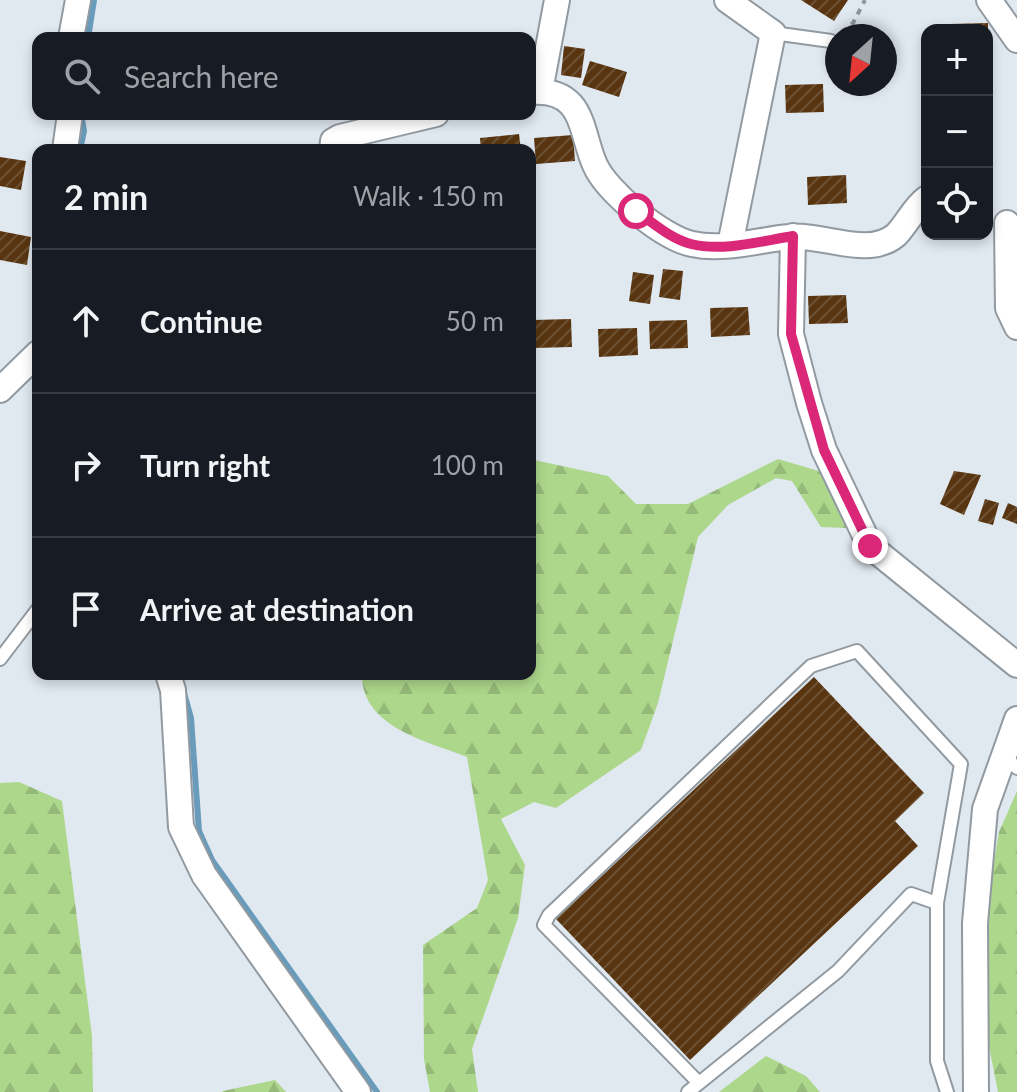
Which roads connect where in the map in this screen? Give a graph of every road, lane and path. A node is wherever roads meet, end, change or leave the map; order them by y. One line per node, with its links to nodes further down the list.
1 (78, 0): 7 (street)
2 (557, 0): 11 (street)
3 (727, 0): 8 (street)
4 (865, 0): 6 (path)
5 (989, 0): 10 (street)
6 (852, 24)
7 (72, 32)
8 (773, 33): 9 (lane); 20 (street)
9 (825, 40)
10 (1017, 40)
11 (536, 88)
12 (536, 92): 20 (street)
13 (69, 120): 15 (street)
14 (411, 120): 16 (street)
15 (66, 144)
16 (333, 144)
17 (921, 205): 19 (street)
18 (1004, 217): 21 (street)
19 (793, 236): 20 (street); 26 (street)
20 (730, 245)
21 (1017, 327)
22 (32, 359): 23 (street)
23 (0, 390)
24 (32, 617): 25 (lane)
25 (0, 659)
26 (1017, 665)
27 (170, 680): 32 (street)
28 (1017, 719): 29 (street)
29 (1009, 761): 34 (street)
30 (937, 903): 31 (lane); 31 (lane); 33 (lane)
31 (694, 1088)
32 (358, 1092)
33 (947, 1092)
34 (976, 1092)

